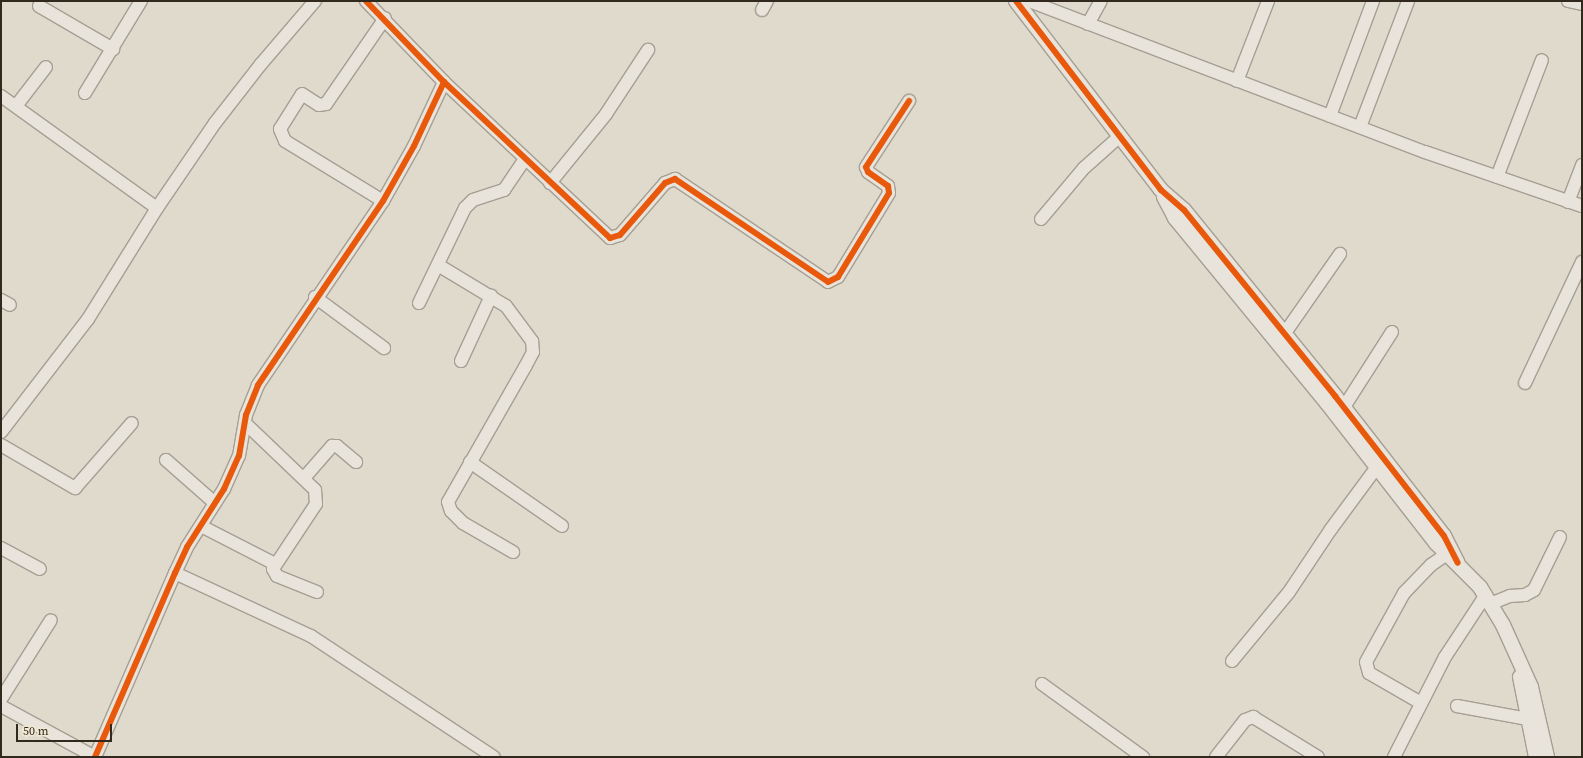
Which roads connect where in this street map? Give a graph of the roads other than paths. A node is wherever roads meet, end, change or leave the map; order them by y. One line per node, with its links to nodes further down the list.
1 (141, 1): 15 (street)
2 (315, 1): 35 (street)
3 (366, 1): 13 (street)
4 (1016, 1): 27 (street)
5 (1029, 1): 14 (street)
6 (1101, 1): 14 (street)
7 (1268, 1): 19 (street)
8 (1373, 1): 25 (street)
9 (1408, 1): 26 (street)
10 (1568, 1): 11 (street)
11 (1582, 4)
12 (39, 6): 15 (street)
13 (384, 18): 20 (street); 32 (street)
14 (1088, 24): 19 (street)
15 (113, 49): 21 (street)
16 (648, 50): 31 (street)
17 (1542, 60): 30 (street)
18 (46, 67): 24 (street)
19 (1237, 81): 25 (street)
20 (444, 82): 28 (street); 32 (street)
21 (84, 93)
22 (1, 96): 24 (street)
23 (909, 101): 31 (street)
24 (16, 106): 35 (street)
25 (1330, 116): 26 (street)
26 (1360, 128): 30 (street)
27 (1120, 136): 36 (street); 44 (street)
28 (524, 160): 31 (street); 39 (street)
29 (1582, 165): 33 (street)
30 (1497, 177): 33 (street)
31 (550, 183)
32 (383, 201): 41 (street)
33 (1568, 202): 34 (street)
34 (1582, 206)
35 (157, 208): 51 (street)
36 (1041, 220)
37 (1340, 254): 44 (street)
38 (1582, 262): 47 (street)
39 (438, 265): 40 (street); 42 (street)
40 (491, 296): 46 (street); 55 (street)
41 (315, 297): 45 (street); 50 (street)
42 (419, 303)
43 (1392, 332): 48 (street)
44 (1282, 339): 48 (street); 56 (street)
45 (384, 348)
46 (461, 361)
47 (1525, 383)
48 (1344, 407): 56 (street)
49 (132, 423): 52 (street)
50 (245, 423): 57 (street); 58 (street)
51 (1, 432)
52 (1, 445)
53 (166, 460): 58 (street)
54 (356, 462): 57 (street)
55 (470, 462): 60 (street); 63 (street)
56 (1380, 462): 64 (street); 65 (street); 72 (street)
57 (304, 478): 66 (street)
58 (215, 503): 59 (street)
59 (200, 526): 66 (street); 68 (street)
60 (562, 526)
61 (1560, 537): 70 (street)
62 (1, 548): 67 (street)
63 (513, 552)
64 (1447, 554): 65 (street); 76 (street)
65 (1458, 563): 70 (street)
66 (275, 564): 69 (street)
67 (40, 569)
68 (175, 573): 77 (street); 80 (street)
69 (317, 592)
70 (1488, 600): 73 (street); 76 (street)
71 (51, 620): 75 (street)
72 (1232, 661)
73 (1518, 663): 79 (street); 86 (street)
74 (1042, 684): 81 (street)
75 (1, 699)
76 (1421, 703): 84 (street)
77 (1, 706)
78 (1457, 706): 79 (street)
79 (1528, 719): 85 (street)
80 (494, 757)
81 (1143, 757)
82 (1216, 757): 83 (street)
83 (1318, 757)
84 (1394, 757)
85 (1536, 757)
86 (1547, 757)

